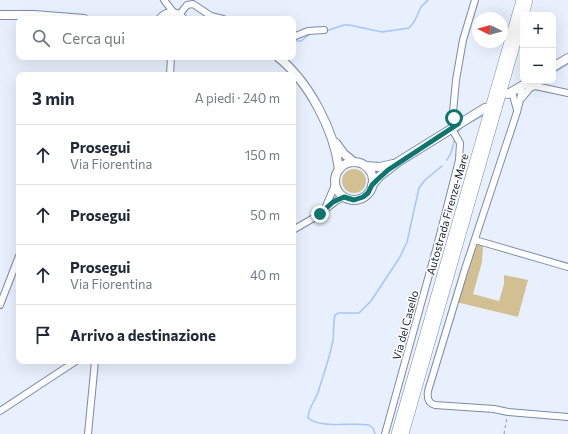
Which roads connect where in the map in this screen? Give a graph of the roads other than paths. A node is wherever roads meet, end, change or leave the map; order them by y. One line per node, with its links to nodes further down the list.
1 (164, 0): 8 (street); 10 (street)
2 (475, 0): 28 (street, Via del Casello)
3 (521, 0): 49 (highway, Autostrada Firenze-Mare)
4 (528, 0): 5 (highway)
5 (525, 12)
6 (0, 14): 7 (main road)
7 (46, 16)
8 (160, 16)
9 (163, 16): 10 (main road)
10 (179, 16): 11 (street)
11 (211, 16)
12 (520, 28): 50 (highway, Autostrada Firenze-Mare)
13 (324, 30): 14 (street)
14 (296, 36)
15 (568, 58): 18 (main road)
16 (171, 60): 19 (street)
17 (281, 60): 20 (main road)
18 (556, 65)
19 (170, 72)
20 (293, 72)
21 (296, 75): 29 (main road)
22 (532, 84): 23 (main road); 24 (street); 25 (street); 25 (street)
23 (510, 93): 27 (street)
24 (568, 93)
25 (520, 100): 27 (street)
26 (485, 108): 28 (main road)
27 (517, 112): 39 (street)
28 (455, 127): 31 (main road); 48 (street, Via del Casello)
29 (332, 136): 30 (main road); 33 (main road)
30 (354, 162): 32 (main road); 33 (main road)
31 (398, 162): 32 (main road); 35 (main road)
32 (365, 166): 35 (main road)
33 (339, 169): 34 (main road)
34 (335, 185): 36 (main road); 37 (street)
35 (372, 185): 36 (main road)
36 (344, 197): 37 (street)
37 (323, 211): 38 (street)
38 (296, 228)
39 (475, 240): 41 (street); 46 (street)
40 (16, 264): 42 (street)
41 (568, 267)
42 (0, 305)
43 (71, 364): 45 (street)
44 (95, 364): 47 (street)
45 (0, 411)
46 (568, 417)
47 (88, 434)
48 (385, 434)
49 (396, 434)
50 (404, 434)

